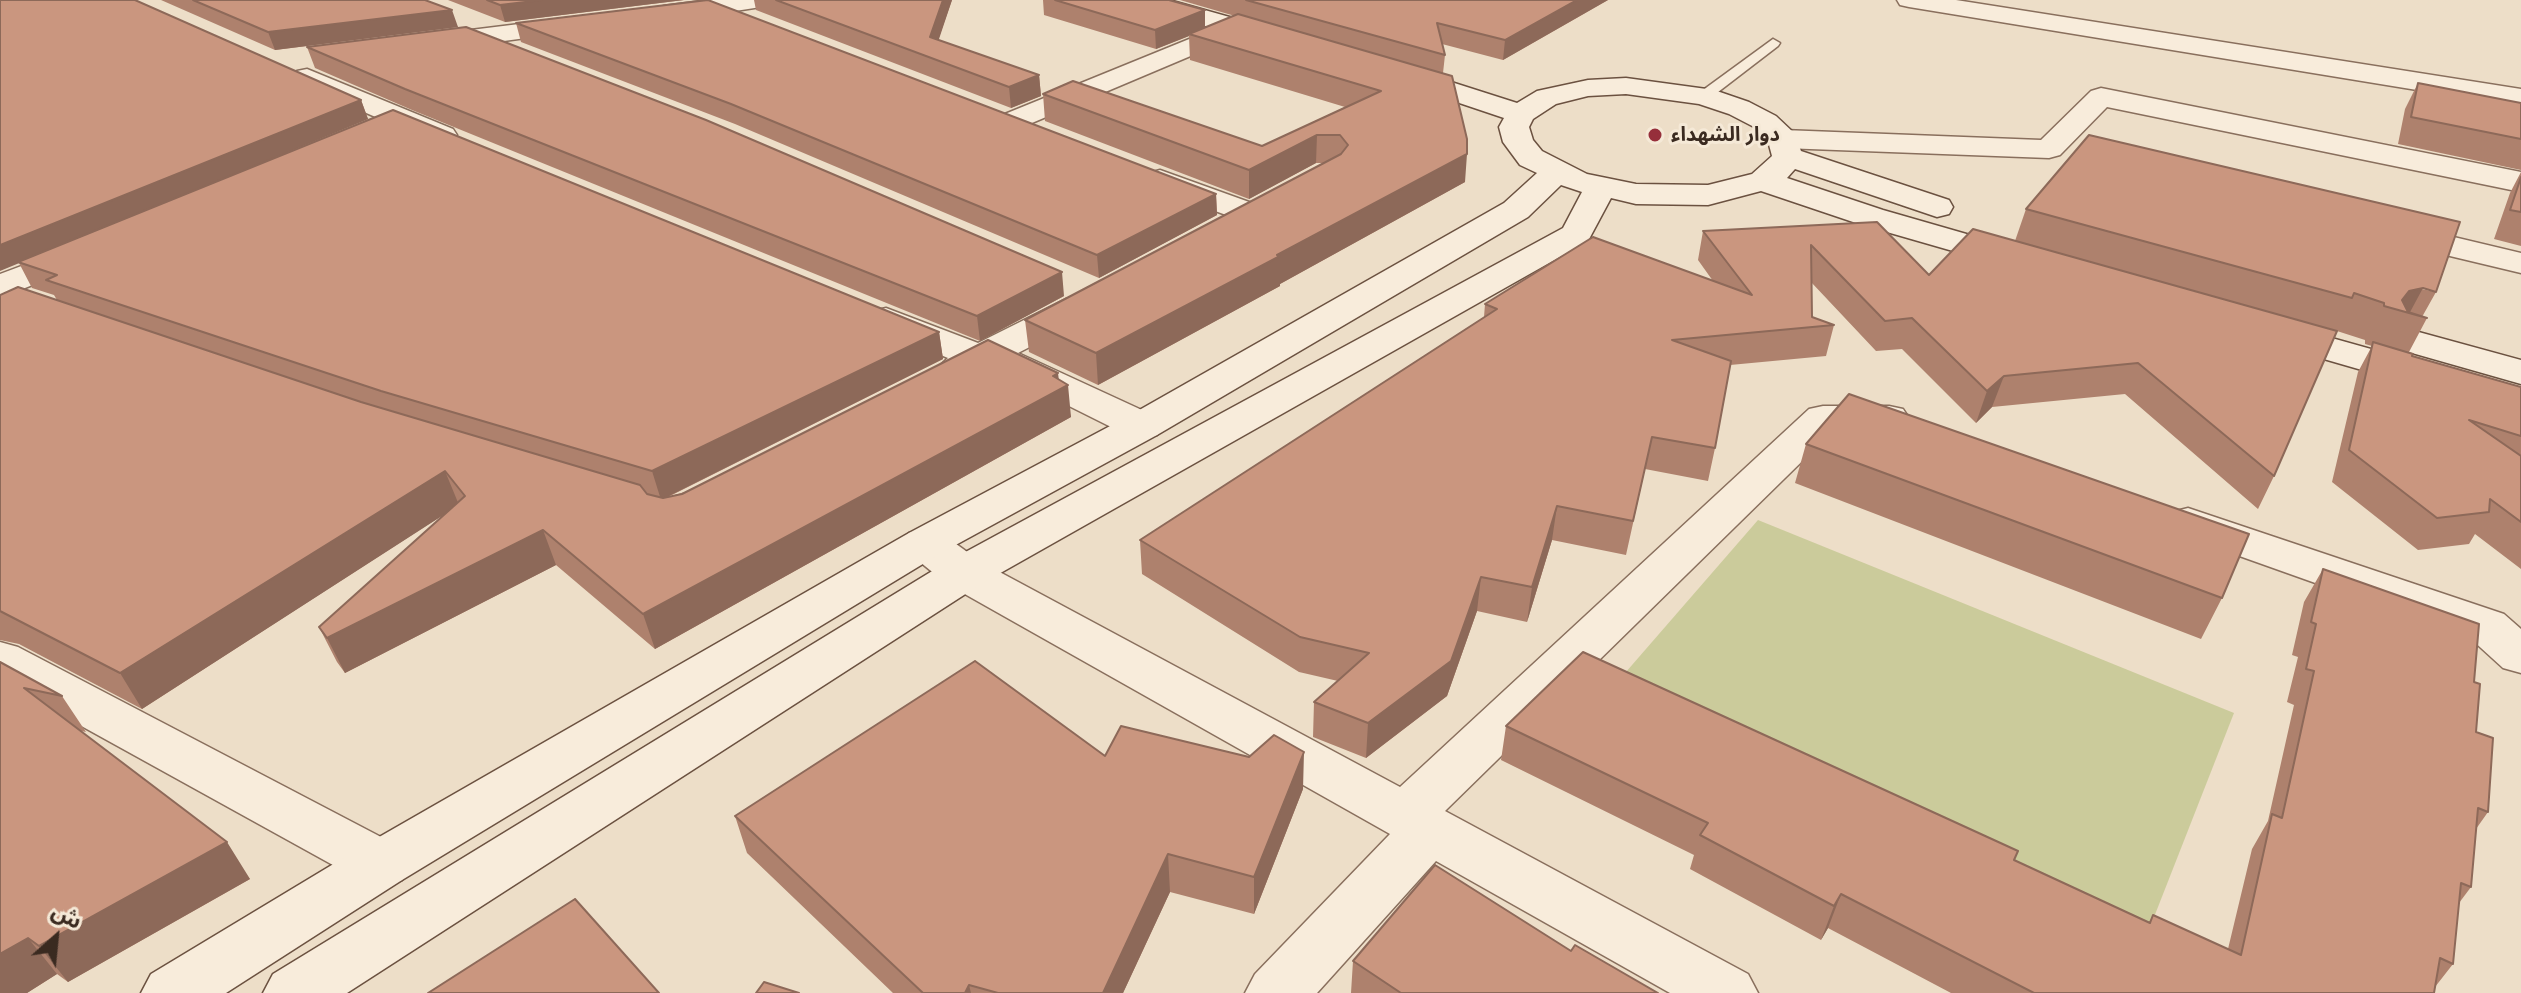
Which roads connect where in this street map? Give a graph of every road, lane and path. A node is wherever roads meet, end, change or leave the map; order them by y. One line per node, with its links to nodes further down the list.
1 (1142, 0): 7 (street)
2 (1200, 0): 7 (street)
3 (1909, 0): 15 (street)
4 (762, 12): 5 (street)
5 (642, 17)
6 (596, 23): 8 (street)
7 (1236, 28): 19 (street)
8 (481, 29): 10 (street); 12 (street)
9 (1773, 43): 13 (lane)
10 (399, 47)
11 (320, 56): 18 (street)
12 (536, 60)
13 (1704, 96): 14 (street); 23 (street)
14 (1547, 97): 17 (street); 17 (street)
15 (2521, 98)
16 (981, 111): 19 (street)
17 (1521, 114): 25 (street)
18 (401, 119): 20 (street); 22 (street)
19 (1010, 122): 21 (street)
20 (358, 137)
21 (1052, 138)
22 (474, 148)
23 (1777, 159): 26 (street); 27 (street); 31 (street)
24 (1138, 171): 29 (street)
25 (1556, 172): 27 (street); 40 (street)
26 (2521, 182)
27 (1601, 187): 43 (street)
28 (2372, 228): 32 (street)
29 (1210, 236)
30 (115, 239): 34 (street)
31 (2048, 253)
32 (2521, 263)
33 (1095, 288): 36 (street)
34 (5, 294)
35 (864, 310): 36 (street)
36 (986, 355): 38 (street); 40 (street)
37 (2521, 372): 39 (street)
38 (924, 386)
39 (2521, 404)
40 (1142, 426): 43 (street)
41 (1935, 434): 46 (street)
42 (2143, 506): 44 (street)
43 (944, 558): 46 (street); 47 (street); 49 (street)
44 (2521, 656)
45 (0, 659): 47 (street)
46 (1417, 823): 50 (street); 51 (street)
47 (381, 864): 48 (street)
48 (173, 993)
49 (295, 993)
50 (1277, 993)
51 (1726, 993)

